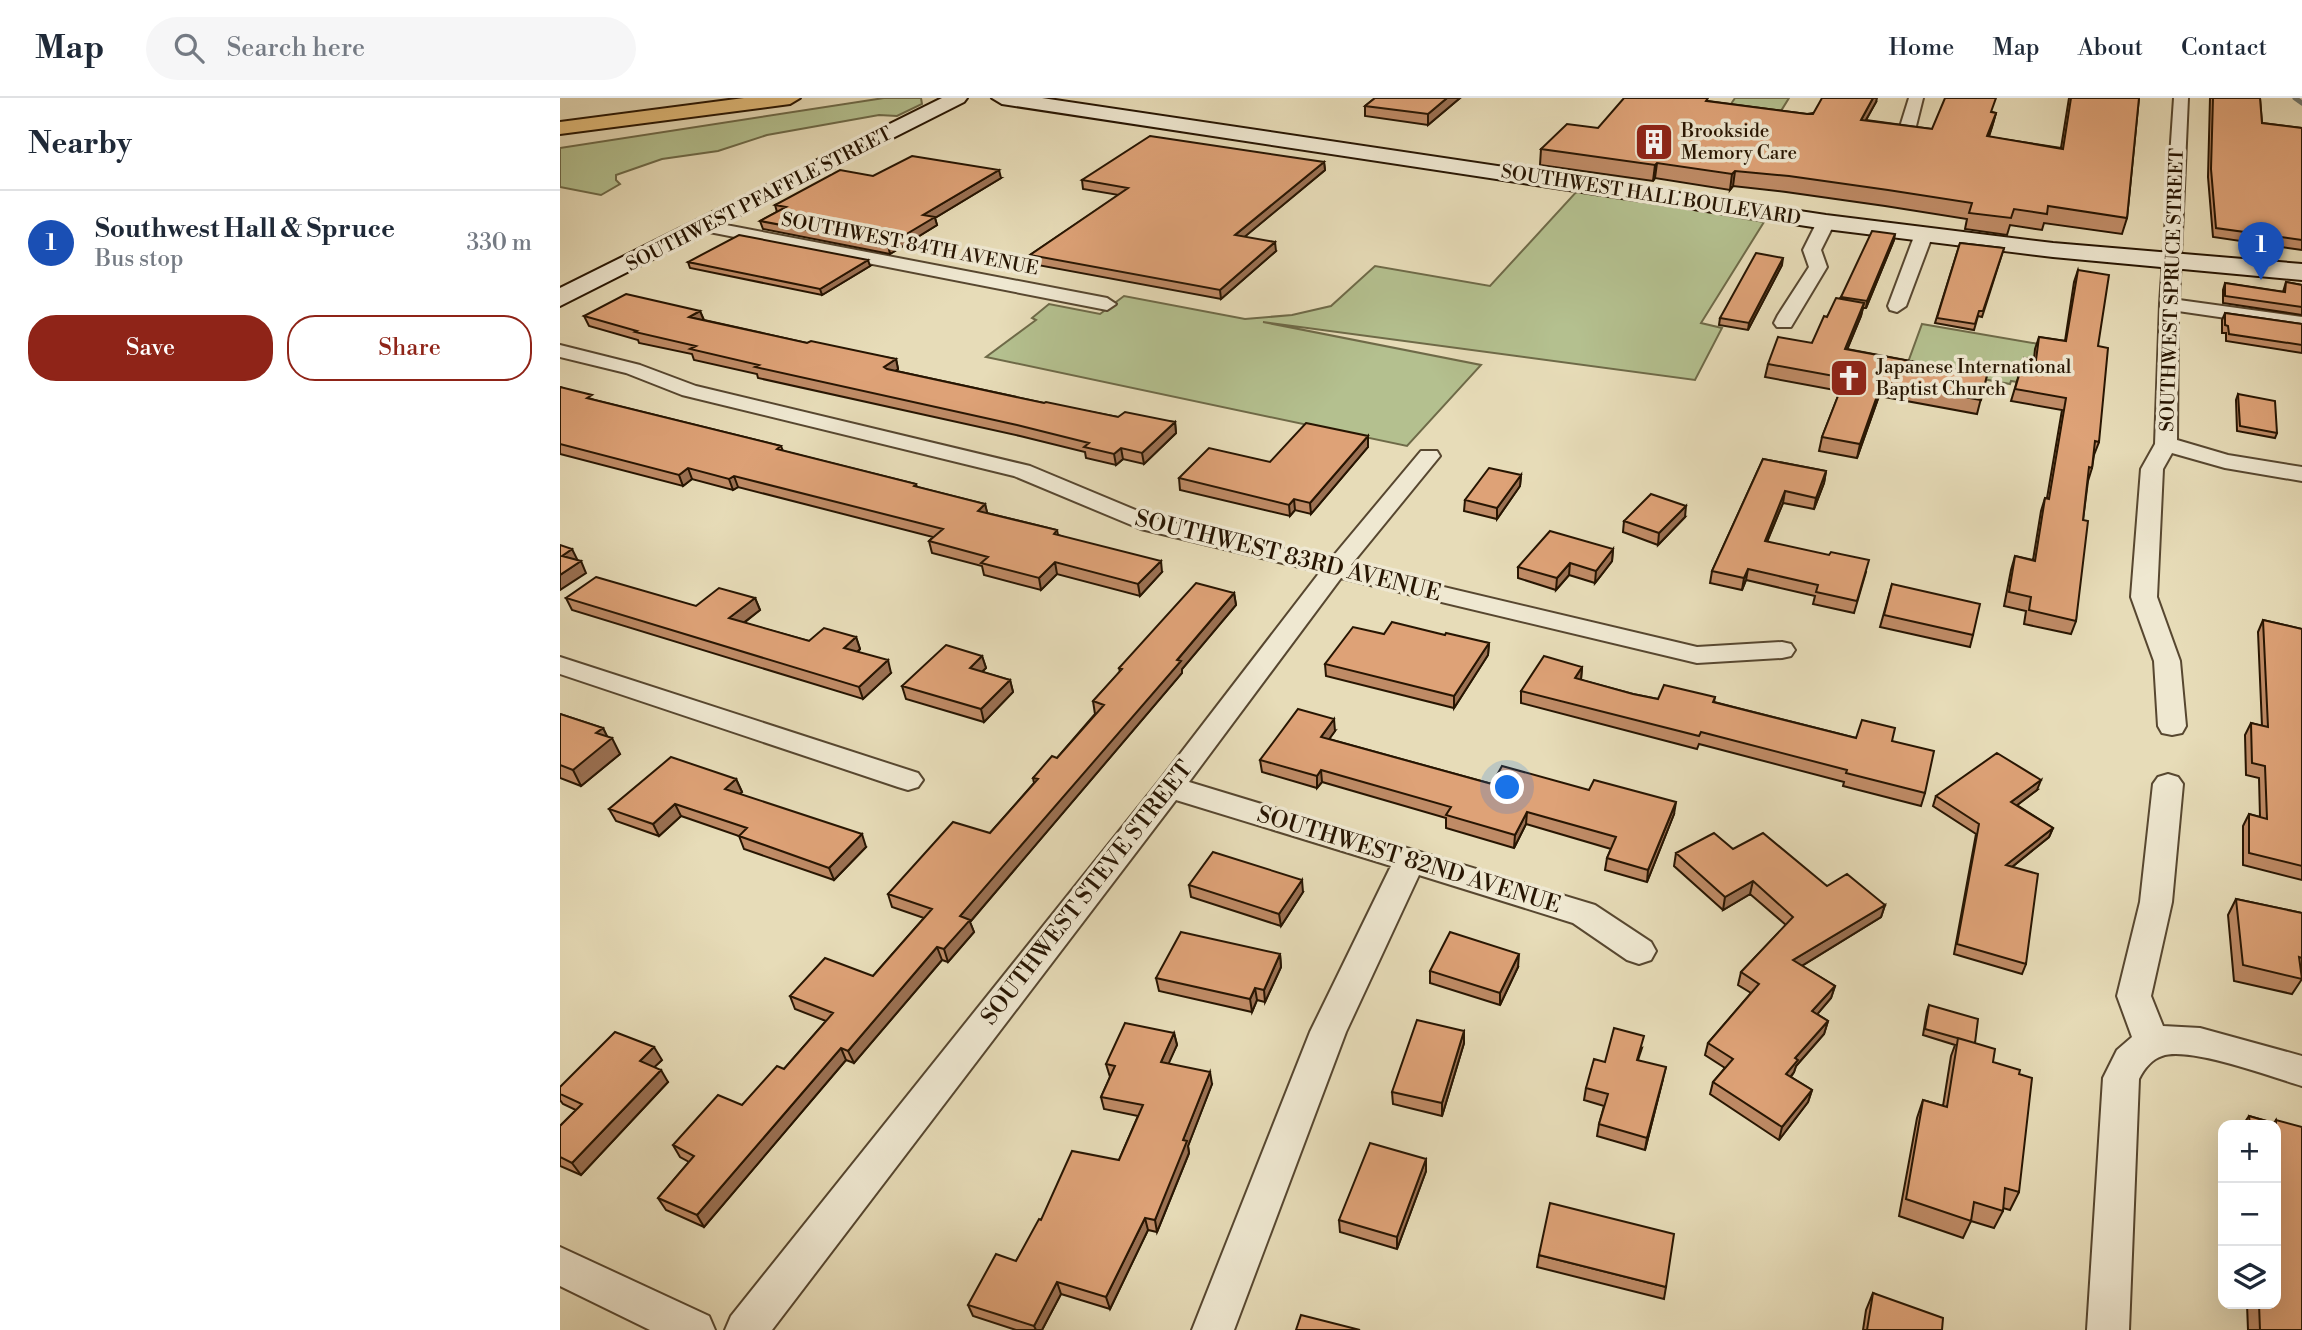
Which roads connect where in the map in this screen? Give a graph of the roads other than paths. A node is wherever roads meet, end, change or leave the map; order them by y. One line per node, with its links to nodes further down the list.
1 (686, 98): 8 (highway)
2 (719, 98): 9 (highway)
3 (957, 98): 14 (main road, SOUTHWEST PFAFFLE STREET)
4 (1002, 98): 13 (main road, SOUTHWEST HALL BOULEVARD)
5 (1916, 98): 11 (street)
6 (2181, 98): 16 (street, SOUTHWEST SPRUCE STREET)
7 (784, 99): 10 (highway); 12 (highway)
8 (560, 110)
9 (560, 120)
10 (560, 128)
11 (1907, 130)
12 (560, 139)
13 (1826, 222): 15 (main road, SOUTHWEST HALL BOULEVARD); 22 (street)
14 (705, 226): 18 (main road, SOUTHWEST PFAFFLE STREET); 19 (street, SOUTHWEST 84TH AVENUE)
15 (1924, 234): 16 (main road, SOUTHWEST HALL BOULEVARD); 21 (street)
16 (2173, 261): 17 (main road, SOUTHWEST HALL BOULEVARD); 20 (street, SOUTHWEST SPRUCE STREET)
17 (2302, 272)
18 (560, 298)
19 (1107, 304)
20 (2169, 304): 23 (street); 25 (street, SOUTHWEST SPRUCE STREET)
21 (1897, 306)
22 (1784, 323)
23 (2302, 323)
24 (560, 351): 28 (street, SOUTHWEST 83RD AVENUE)
25 (2166, 444): 27 (street); 31 (street, SOUTHWEST SPRUCE STREET)
26 (1429, 456): 28 (street, SOUTHWEST STEVE STREET)
27 (2302, 474)
28 (1335, 569): 29 (street, SOUTHWEST 83RD AVENUE); 34 (street, SOUTHWEST STEVE STREET)
29 (1782, 650)
30 (560, 665): 32 (street)
31 (2172, 726)
32 (908, 780)
33 (2168, 784): 37 (street)
34 (1170, 787): 35 (street, SOUTHWEST 82ND AVENUE); 41 (street, SOUTHWEST STEVE STREET)
35 (1410, 860): 36 (street, SOUTHWEST 82ND AVENUE); 42 (street)
36 (1639, 951)
37 (2152, 1043): 38 (street); 43 (street)
38 (2302, 1070)
39 (560, 1266): 40 (street)
40 (694, 1330)
41 (746, 1330)
42 (1213, 1330)
43 (2108, 1330)

